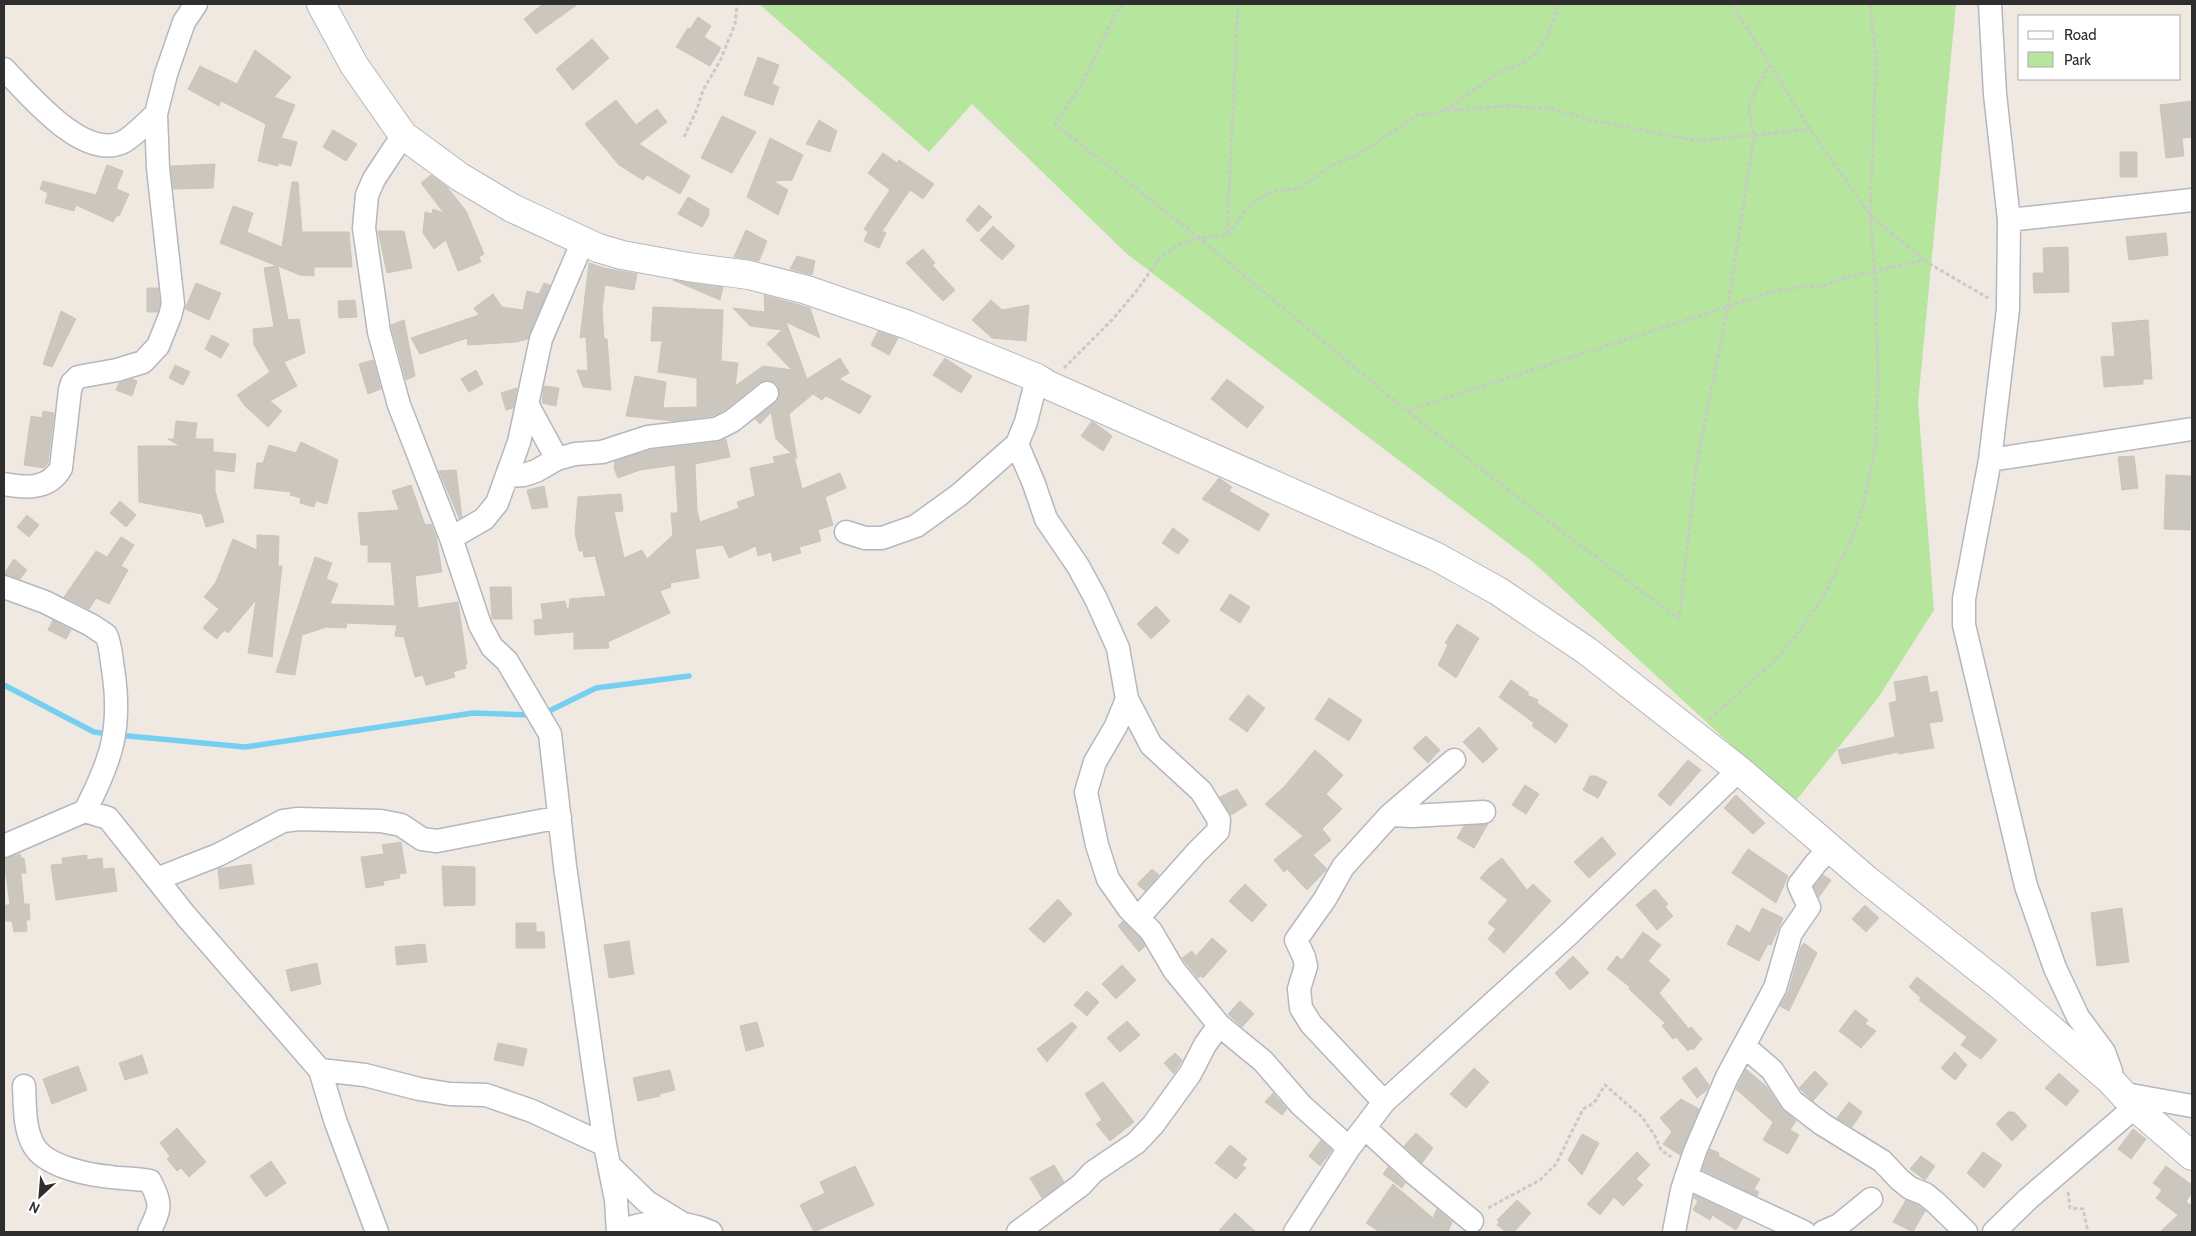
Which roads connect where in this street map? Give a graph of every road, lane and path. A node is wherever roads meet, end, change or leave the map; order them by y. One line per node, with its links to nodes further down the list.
1 (196, 4): 13 (street)
2 (321, 4): 15 (street)
3 (737, 4): 17 (path)
4 (1123, 4): 22 (path)
5 (1238, 4): 21 (path)
6 (1558, 4): 12 (path)
7 (1732, 4): 10 (path)
8 (1870, 4): 19 (path)
9 (1990, 4): 20 (street)
10 (1771, 64): 14 (path); 16 (path)
11 (4, 69): 13 (street)
12 (1445, 111): 16 (path); 21 (path)
13 (156, 114): 37 (street)
14 (1810, 129): 16 (path); 19 (path)
15 (403, 135): 23 (street); 39 (street)
16 (1754, 135): 26 (path)
17 (684, 137)
18 (2192, 200): 20 (street)
19 (1870, 215): 24 (path); 25 (path)
20 (2009, 220): 27 (street)
21 (1227, 235): 22 (path)
22 (1199, 238): 28 (path); 31 (path)
23 (583, 241): 28 (street); 30 (street)
24 (1923, 260): 25 (path); 27 (path)
25 (1875, 272): 26 (path); 42 (path)
26 (1728, 306): 31 (path); 31 (path)
27 (2008, 309): 35 (street)
28 (1042, 381): 33 (street); 42 (street)
29 (767, 393): 34 (street)
30 (527, 404): 34 (street); 36 (street)
31 (1407, 411)
32 (2192, 430): 35 (street)
33 (1017, 444): 38 (street); 41 (street)
34 (557, 459): 36 (street)
35 (1990, 460): 57 (street)
36 (507, 476): 39 (street)
37 (4, 484)
38 (846, 532)
39 (451, 538): 48 (street)
40 (4, 588): 45 (street)
41 (1127, 699): 52 (street); 52 (street)
42 (1692, 734): 44 (street)
43 (1454, 760): 47 (street)
44 (1739, 770): 50 (street); 58 (street)
45 (85, 811): 49 (street); 51 (street)
46 (1484, 812): 47 (street)
47 (1390, 815): 58 (street)
48 (560, 817): 51 (street); 62 (street)
49 (4, 846)
50 (1830, 848): 54 (street); 57 (street)
51 (157, 880): 55 (street)
52 (1138, 918): 53 (street)
53 (1219, 1025): 61 (street); 73 (street)
54 (1744, 1046): 65 (street); 78 (street)
55 (320, 1070): 62 (street); 70 (street)
56 (24, 1086): 69 (street)
57 (2123, 1094): 59 (street); 63 (street); 64 (street)
58 (1384, 1102): 60 (street)
59 (2192, 1106)
60 (1365, 1128): 61 (street); 67 (street)
61 (1349, 1148): 74 (street)
62 (608, 1156): 68 (street); 71 (street)
63 (2192, 1156)
64 (2062, 1169): 79 (street); 80 (path)
65 (1686, 1177): 67 (path); 75 (street); 76 (street)
66 (1871, 1199): 77 (street)
67 (1472, 1221)
68 (683, 1223): 71 (street); 72 (street)
69 (149, 1232)
70 (378, 1232)
71 (618, 1232)
72 (711, 1232)
73 (1018, 1232)
74 (1295, 1232)
75 (1674, 1232)
76 (1804, 1232)
77 (1823, 1232)
78 (1966, 1232)
79 (1994, 1232)
80 (2088, 1232)

